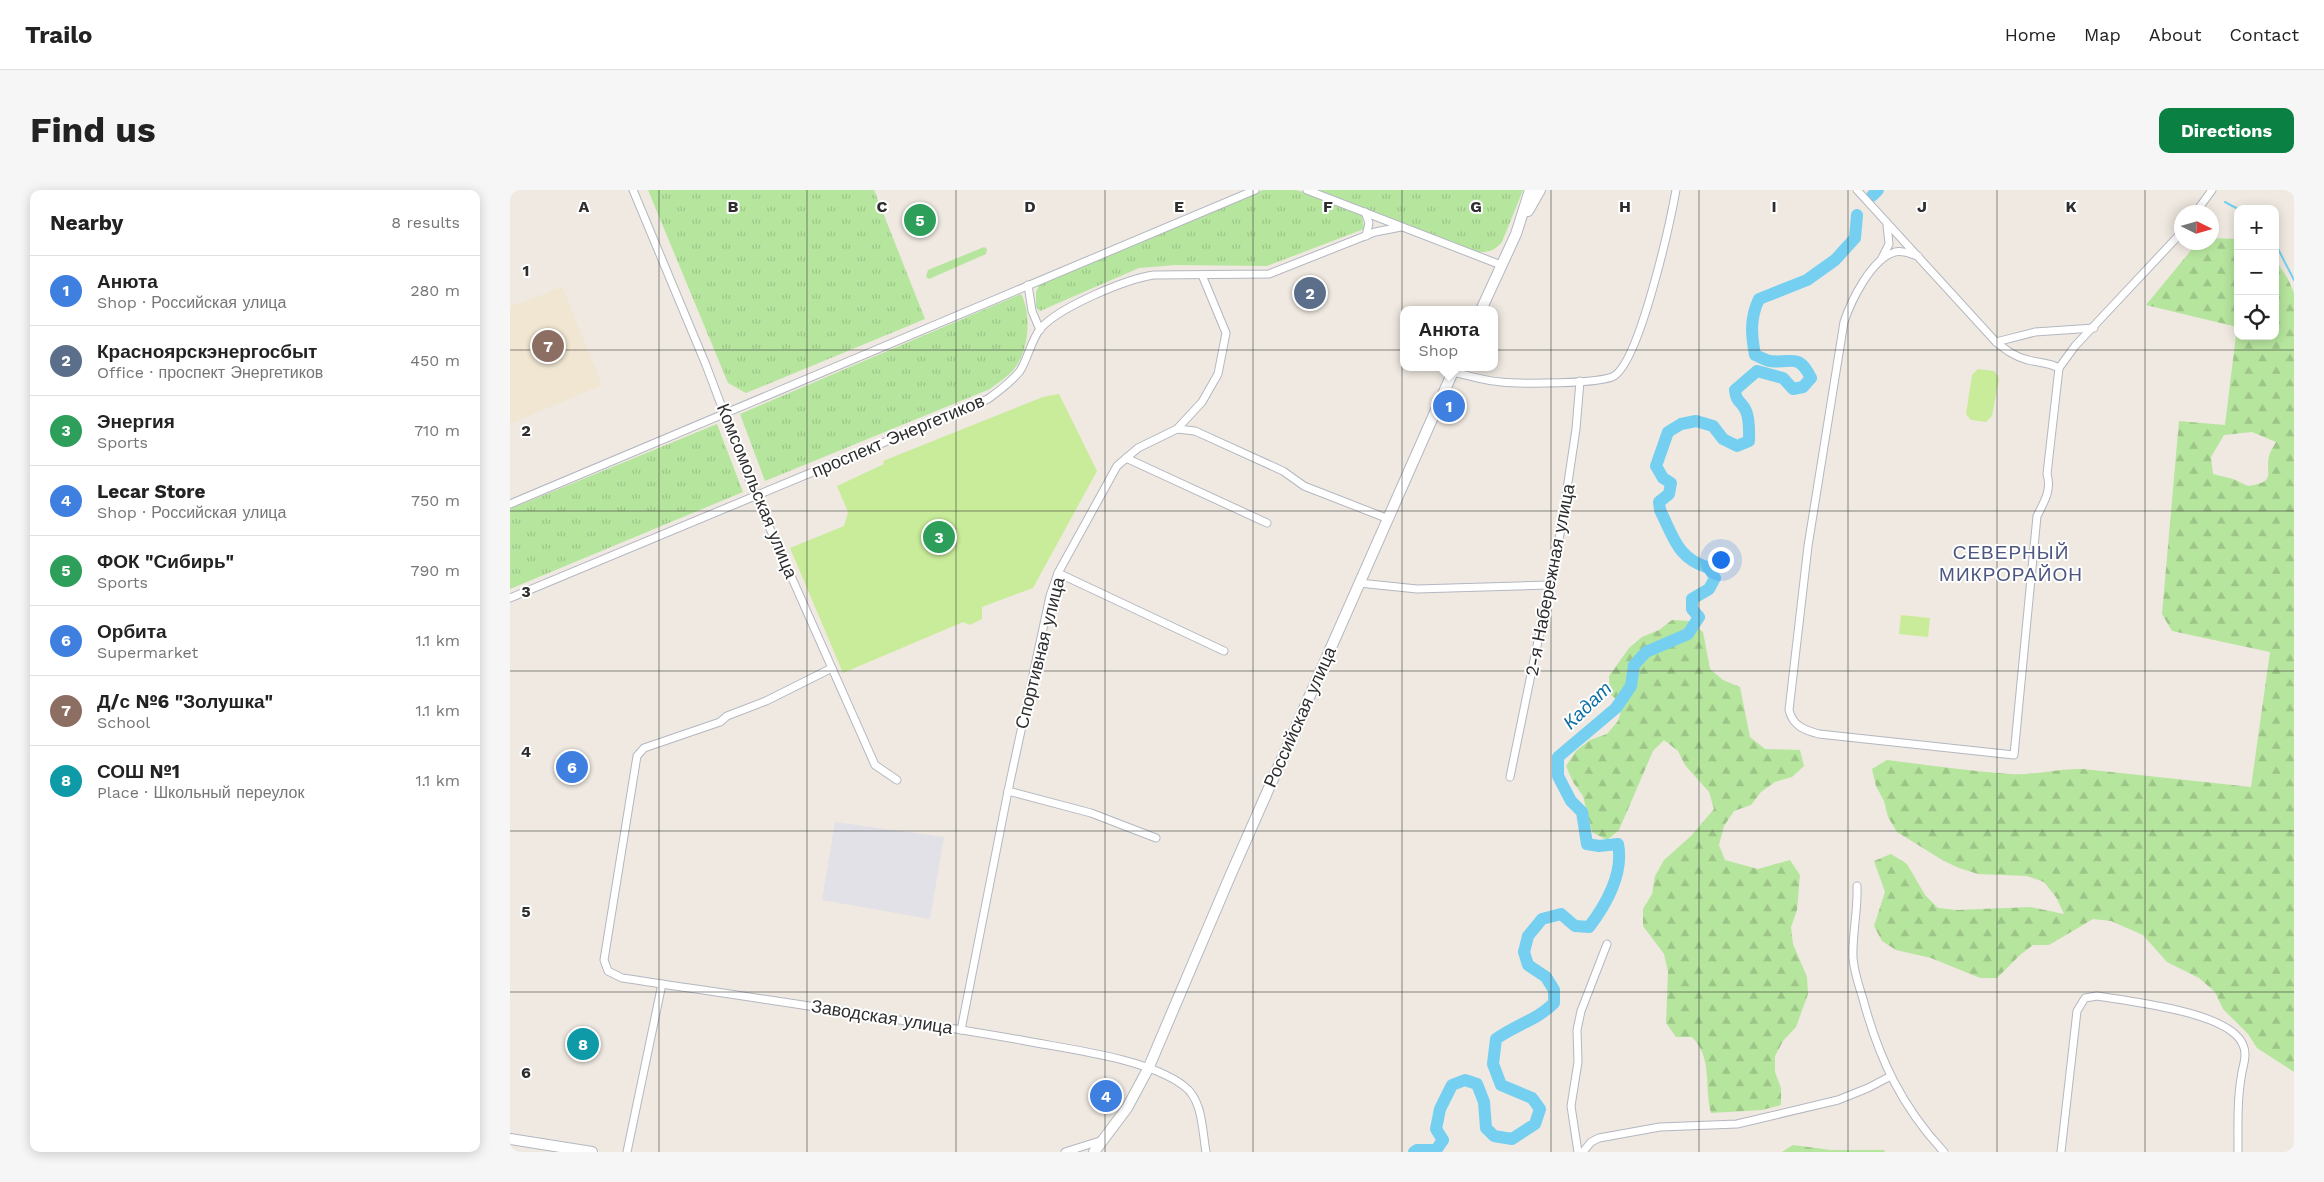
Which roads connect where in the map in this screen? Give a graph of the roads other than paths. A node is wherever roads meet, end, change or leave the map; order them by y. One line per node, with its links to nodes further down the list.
1 (633, 190): 29 (street, Комсомольская улица)
2 (1255, 190): 20 (street)
3 (1307, 190): 10 (street)
4 (1530, 190): 13 (street)
5 (1540, 190): 13 (street)
6 (1676, 190): 28 (street)
7 (1857, 190): 11 (street)
8 (2212, 190): 9 (street)
9 (2201, 205)
10 (1364, 212): 12 (street); 14 (street)
11 (1886, 223): 16 (street); 17 (street)
12 (1401, 226): 14 (street, проспект Энергетиков); 18 (street)
13 (1516, 234): 18 (street)
14 (1366, 236): 19 (street, проспект Энергетиков)
15 (2174, 241): 22 (street)
16 (1918, 256): 17 (street); 24 (street)
17 (1882, 258): 25 (street)
18 (1501, 265): 21 (street)
19 (1202, 275): 23 (street, проспект Энергетиков); 30 (street)
20 (1028, 285): 23 (street); 29 (street)
21 (1483, 306)
22 (2094, 328): 24 (street); 25 (street)
23 (1040, 330): 32 (street, проспект Энергетиков)
24 (1996, 342): 25 (street)
25 (2058, 368)
26 (1454, 371): 34 (street, Российская улица)
27 (1458, 371): 28 (street)
28 (1580, 381): 38 (street, 2-я Набережная улица)
29 (725, 413): 32 (street, Комсомольская улица); 33 (street)
30 (1177, 429): 31 (street, Спортивная улица); 34 (street)
31 (1126, 458): 35 (street); 36 (street, Спортивная улица)
32 (755, 495): 39 (street, проспект Энергетиков); 41 (street, Комсомольская улица)
33 (510, 504)
34 (1386, 518): 37 (street, Российская улица)
35 (1267, 522)
36 (1058, 573): 40 (street); 44 (street, Спортивная улица)
37 (1359, 582): 38 (street); 50 (street, Российская улица)
38 (1548, 585): 42 (street, 2-я Набережная улица)
39 (510, 598)
40 (1224, 651)
41 (832, 668): 43 (street, Комсомольская улица); 48 (street, Заводская улица)
42 (1510, 777)
43 (897, 780)
44 (1008, 790): 45 (street); 49 (street, Спортивная улица)
45 (1156, 838)
46 (1857, 886): 51 (street)
47 (1607, 944): 59 (street)
48 (662, 984): 49 (street, Заводская улица); 55 (street)
49 (961, 1030): 50 (street, Заводская улица)
50 (1148, 1069): 53 (street, Российская улица); 58 (street)
51 (1889, 1077): 60 (street); 61 (street)
52 (510, 1139): 54 (street)
53 (1104, 1140): 56 (street); 57 (street, Российская улица)
54 (592, 1152)
55 (627, 1152)
56 (1065, 1152)
57 (1094, 1152)
58 (1206, 1152)
59 (1578, 1152)
60 (1583, 1152)
61 (1944, 1152)
62 (2061, 1152): 63 (street)
63 (2238, 1152)

